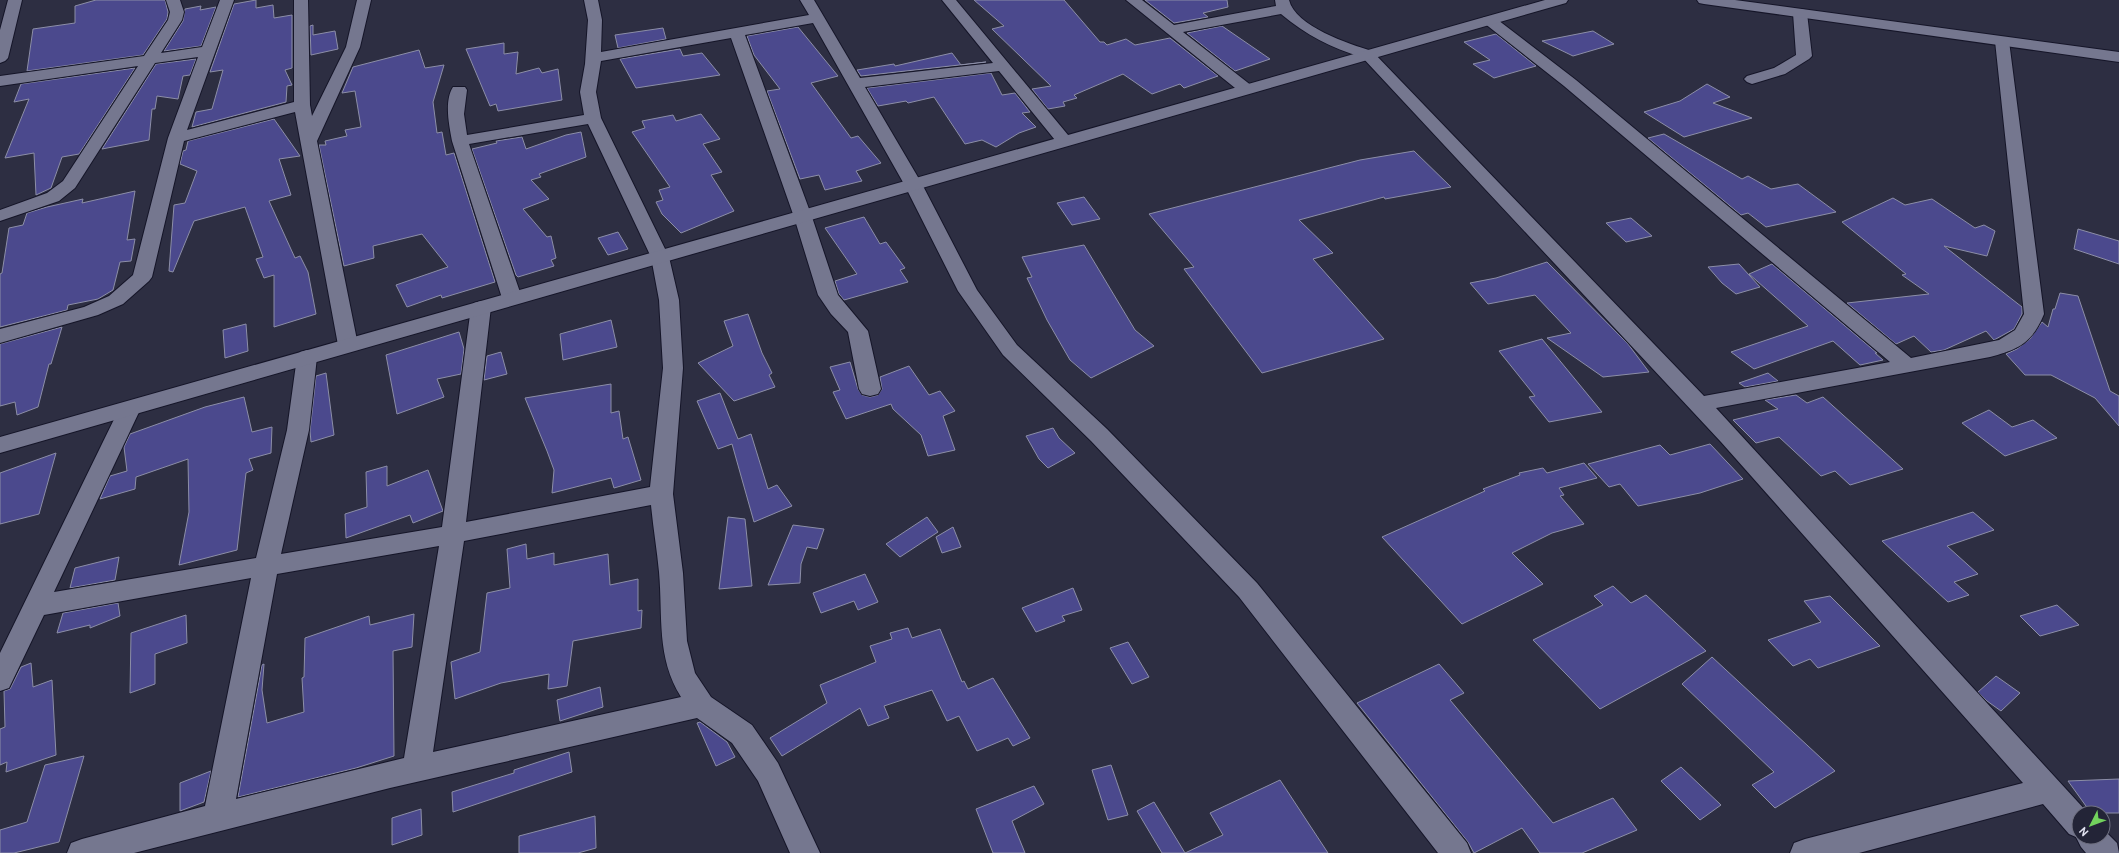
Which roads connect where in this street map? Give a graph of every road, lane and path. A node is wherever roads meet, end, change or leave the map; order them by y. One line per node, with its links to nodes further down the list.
1 (15, 0): 22 (street)
2 (173, 0): 24 (street)
3 (301, 0): 31 (street)
4 (364, 0): 36 (street)
5 (591, 0): 23 (street)
6 (808, 0): 14 (street)
7 (949, 0): 25 (street)
8 (1133, 0): 16 (street)
9 (1560, 0): 15 (street)
10 (1704, 0): 13 (street)
11 (231, 1): 19 (street)
12 (1283, 5): 16 (street); 20 (street)
13 (1800, 13): 18 (street); 26 (street)
14 (818, 18): 17 (street); 28 (street)
15 (1489, 20): 20 (street); 46 (street)
16 (1171, 30): 29 (street)
17 (737, 33): 23 (street); 39 (street)
18 (2002, 41): 21 (street); 46 (street)
19 (210, 51): 24 (street); 33 (street)
20 (1367, 54): 29 (street); 48 (street)
21 (2119, 57)
22 (0, 58)
23 (593, 58): 32 (street)
24 (150, 60): 27 (street); 38 (street)
25 (1004, 66): 28 (street); 35 (street)
26 (1752, 79)
27 (0, 81)
28 (855, 83): 37 (street)
29 (1246, 89): 35 (street)
30 (459, 90): 34 (street)
31 (302, 105): 33 (street); 36 (street)
32 (593, 118): 34 (street); 40 (street)
33 (176, 138): 43 (street)
34 (460, 140): 41 (street)
35 (1065, 141): 37 (street)
36 (308, 144): 44 (street)
37 (913, 184): 39 (street); 64 (street)
38 (0, 216)
39 (803, 217): 40 (street); 47 (street)
40 (660, 257): 41 (street); 51 (street)
41 (512, 298): 42 (street)
42 (481, 307): 44 (street); 52 (street)
43 (0, 336)
44 (348, 345): 45 (street)
45 (307, 357): 49 (street); 53 (street)
46 (1907, 365): 48 (street)
47 (870, 389)
48 (1699, 404): 58 (street)
49 (129, 410): 50 (street); 54 (street)
50 (0, 446)
51 (661, 494): 52 (street); 56 (street)
52 (453, 534): 53 (street); 57 (street)
53 (266, 567): 54 (street); 59 (street)
54 (35, 606): 55 (street)
55 (0, 680)
56 (700, 705): 57 (street); 63 (street)
57 (417, 767): 59 (street)
58 (2047, 790): 60 (street); 65 (street)
59 (218, 816): 62 (street)
60 (2071, 816)
61 (2098, 845): 66 (street)
62 (82, 853)
63 (805, 853)
64 (1456, 853)
65 (1805, 853)
66 (2106, 853)

